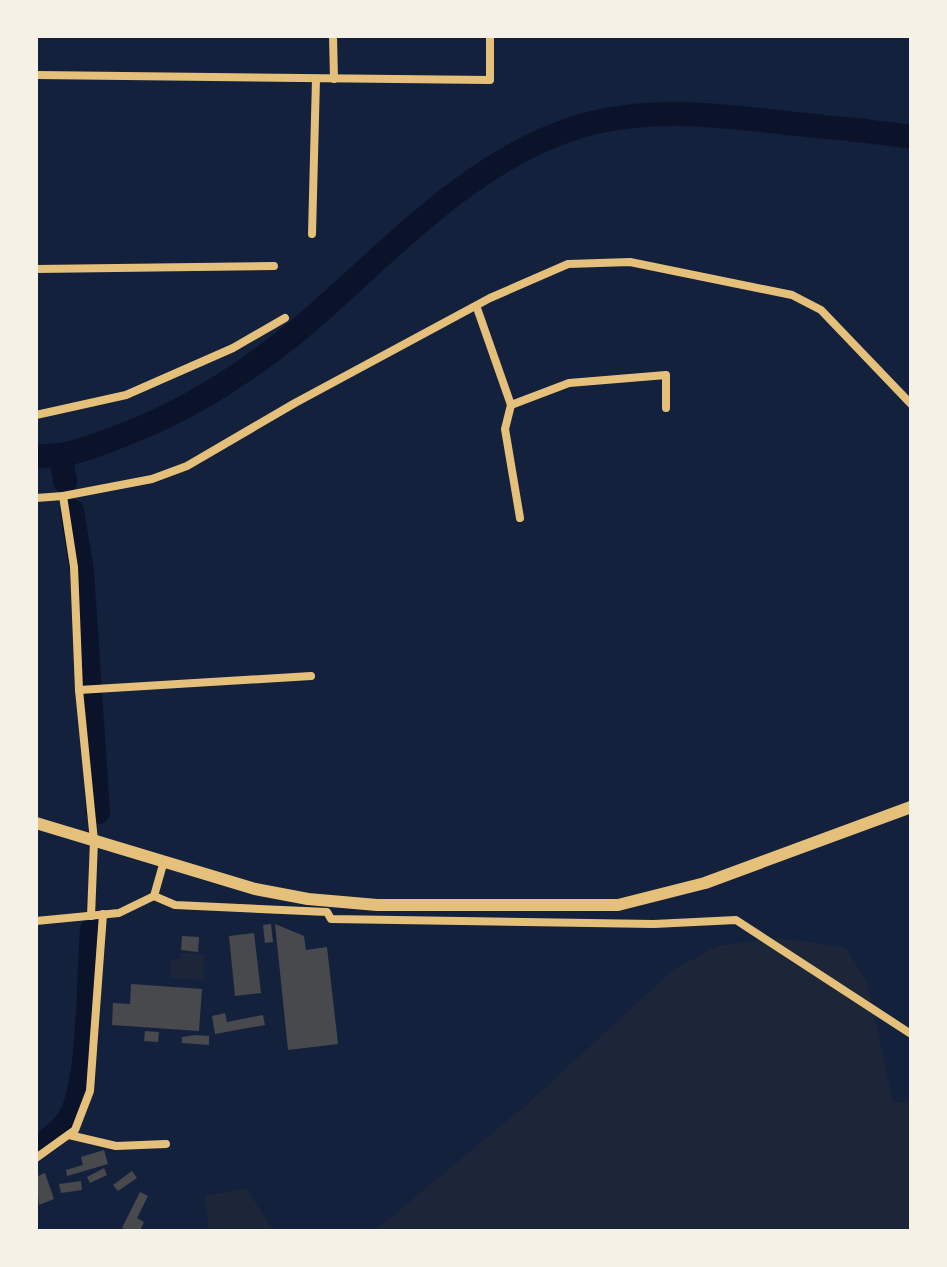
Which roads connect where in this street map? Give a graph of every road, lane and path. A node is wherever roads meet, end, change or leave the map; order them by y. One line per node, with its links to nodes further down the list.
1 (333, 36): 5 (street)
2 (490, 36): 5 (street)
3 (36, 75): 4 (street)
4 (316, 79): 5 (street); 6 (street)
5 (334, 79)
6 (312, 234)
7 (274, 266): 8 (street)
8 (36, 269)
9 (477, 308): 11 (street); 12 (street); 15 (street)
10 (285, 318): 14 (street)
11 (911, 404)
12 (511, 405): 13 (street); 17 (street)
13 (666, 408)
14 (36, 415)
15 (63, 496): 16 (street); 19 (street)
16 (36, 498)
17 (520, 518)
18 (311, 676): 19 (street)
19 (79, 690): 22 (street)
20 (911, 807): 23 (main road)
21 (36, 823): 22 (main road)
22 (94, 841): 23 (main road); 26 (street)
23 (164, 861): 24 (street)
24 (154, 896): 25 (street); 28 (street)
25 (103, 914): 26 (street); 29 (street)
26 (91, 916): 27 (street)
27 (36, 921)
28 (911, 1034)
29 (69, 1135): 30 (street); 31 (street)
30 (166, 1144)
31 (36, 1158)

